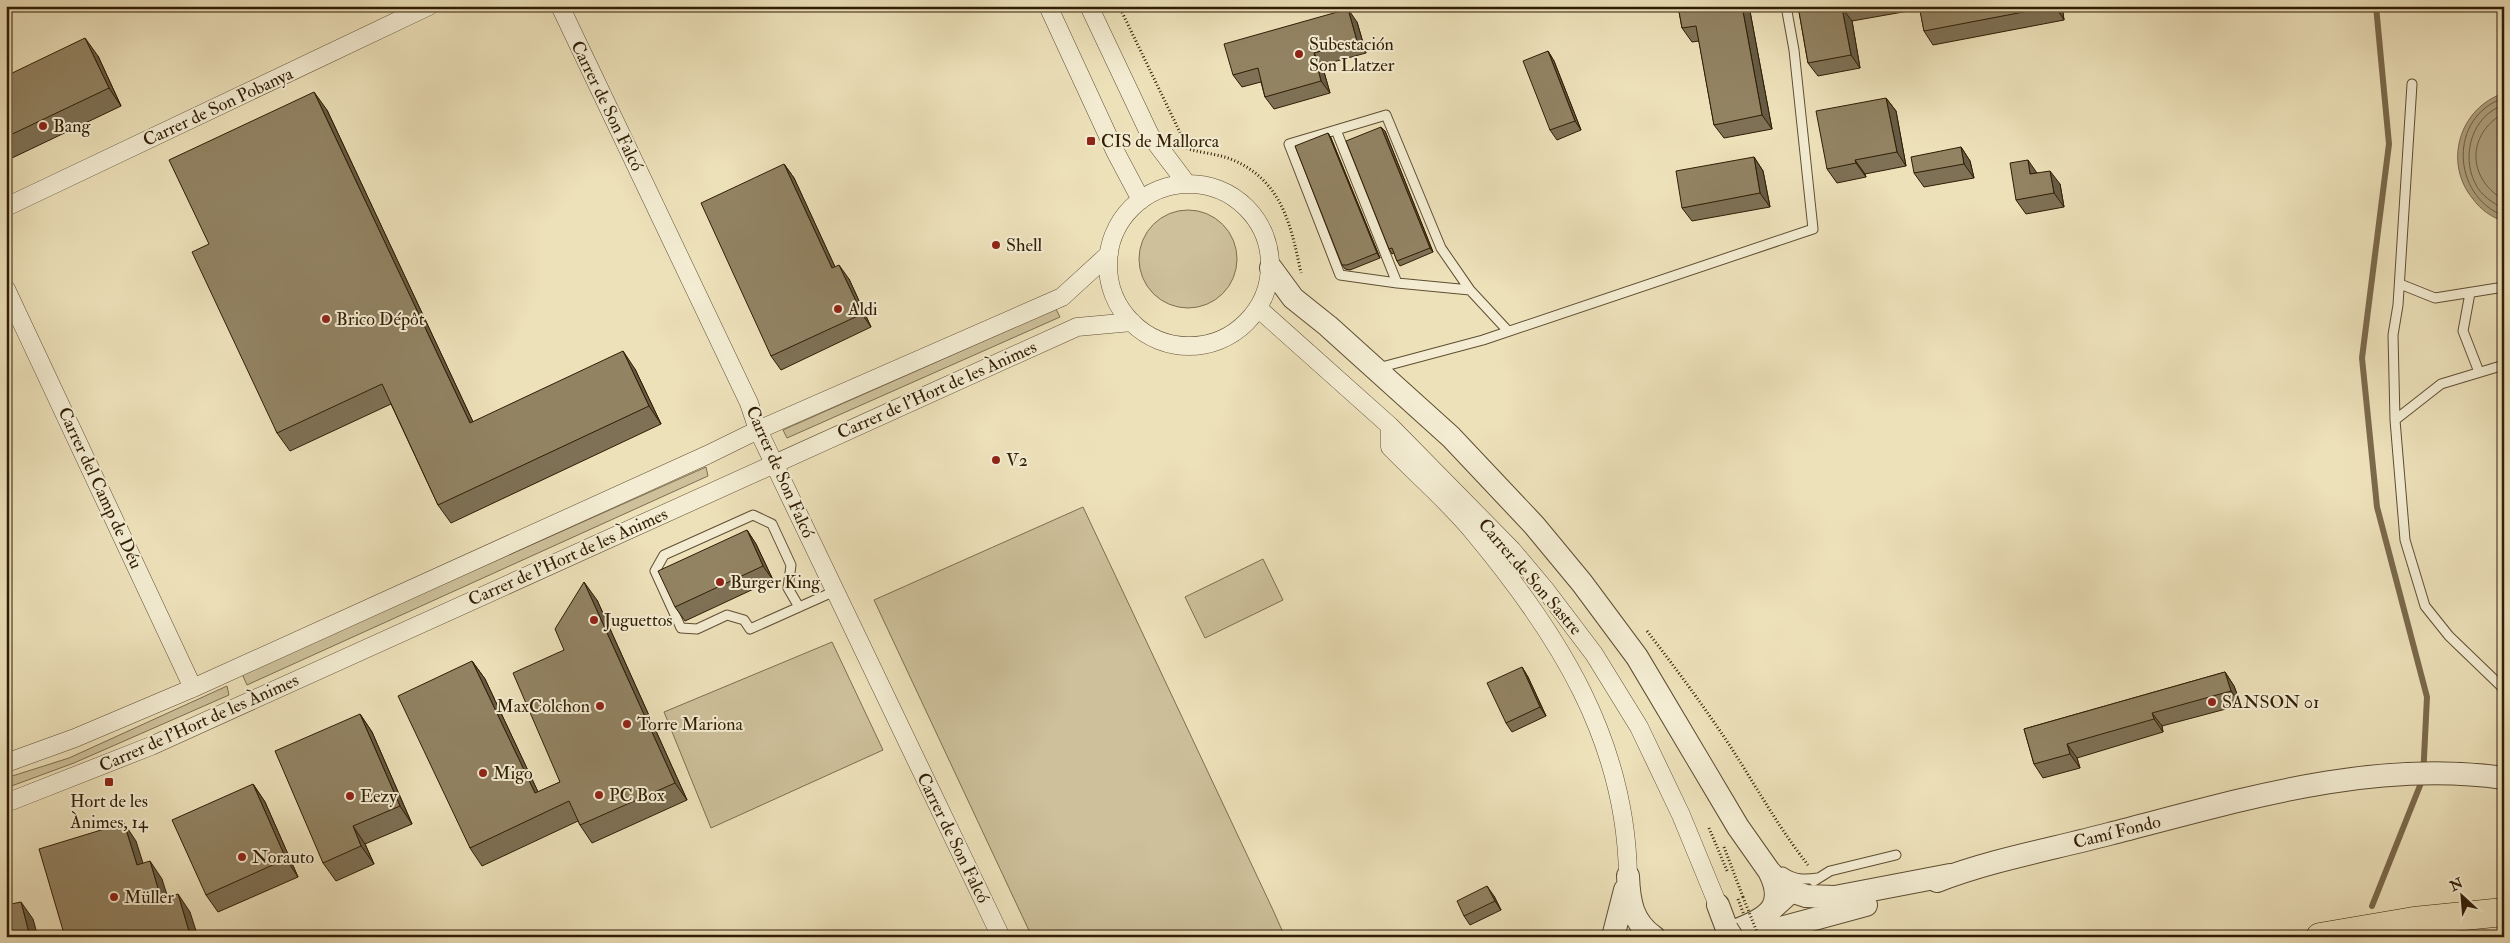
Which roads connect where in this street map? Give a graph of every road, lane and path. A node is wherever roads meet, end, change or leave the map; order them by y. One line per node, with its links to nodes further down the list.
1 (429, 6): 10 (street, Carrer de Son Pobanya)
2 (560, 6): 27 (street, Carrer de Son Falcó)
3 (1048, 6): 9 (street)
4 (1089, 6): 8 (street)
5 (1786, 6): 21 (lane)
6 (2412, 84): 14 (lane)
7 (1336, 130): 13 (lane); 13 (lane); 17 (lane)
8 (1187, 184): 9 (street); 12 (street)
9 (1141, 200): 11 (street)
10 (6, 207)
11 (1109, 254): 20 (street); 27 (street, Carrer de l'Hort de les Ànimes)
12 (1271, 268): 19 (street); 23 (street)
13 (1397, 283): 17 (lane)
14 (2400, 284): 18 (lane); 25 (lane)
15 (2504, 287): 18 (lane)
16 (6, 289): 31 (street, Carrer del Camp de Déu)
17 (1470, 290): 21 (lane)
18 (2470, 293): 24 (lane)
19 (1259, 309): 20 (street); 26 (street, Carrer de Son Sastre)
20 (1132, 322): 28 (street, Carrer de l'Hort de les Ànimes)
21 (1508, 331): 23 (lane)
22 (2504, 366): 24 (lane)
23 (1376, 369): 33 (street)
24 (2479, 372): 25 (lane)
25 (2395, 420): 32 (lane)
26 (1390, 426): 42 (street); 46 (street, Carrer de Son Sastre)
27 (758, 430): 28 (street, Carrer de Son Falcó); 31 (street, Carrer de l'Hort de les Ànimes)
28 (774, 463): 29 (street, Carrer de Son Falcó); 37 (street, Carrer de l'Hort de les Ànimes)
29 (836, 591): 30 (lane); 50 (street, Carrer de Son Falcó)
30 (799, 607): 30 (lane)
31 (193, 688): 34 (street, Carrer de l'Hort de les Ànimes)
32 (2504, 689)
33 (1688, 743): 36 (lane); 40 (street)
34 (6, 763)
35 (2504, 778): 41 (street, Camí Fondo)
36 (1724, 782)
37 (6, 803)
38 (1752, 830): 43 (lane)
39 (1896, 855): 43 (lane)
40 (1769, 871): 44 (street); 48 (street)
41 (1950, 875): 44 (street); 49 (street, Camí Fondo)
42 (1628, 876): 51 (street); 52 (street)
43 (1818, 878): 44 (lane)
44 (1799, 893): 48 (lane)
45 (1744, 897): 48 (path, bridge)
46 (1718, 905): 49 (street)
47 (2504, 912): 53 (highway)
48 (1759, 929): 49 (street)
49 (1729, 935)
50 (1001, 937)
51 (1613, 937)
52 (1654, 937)
53 (2320, 937)

